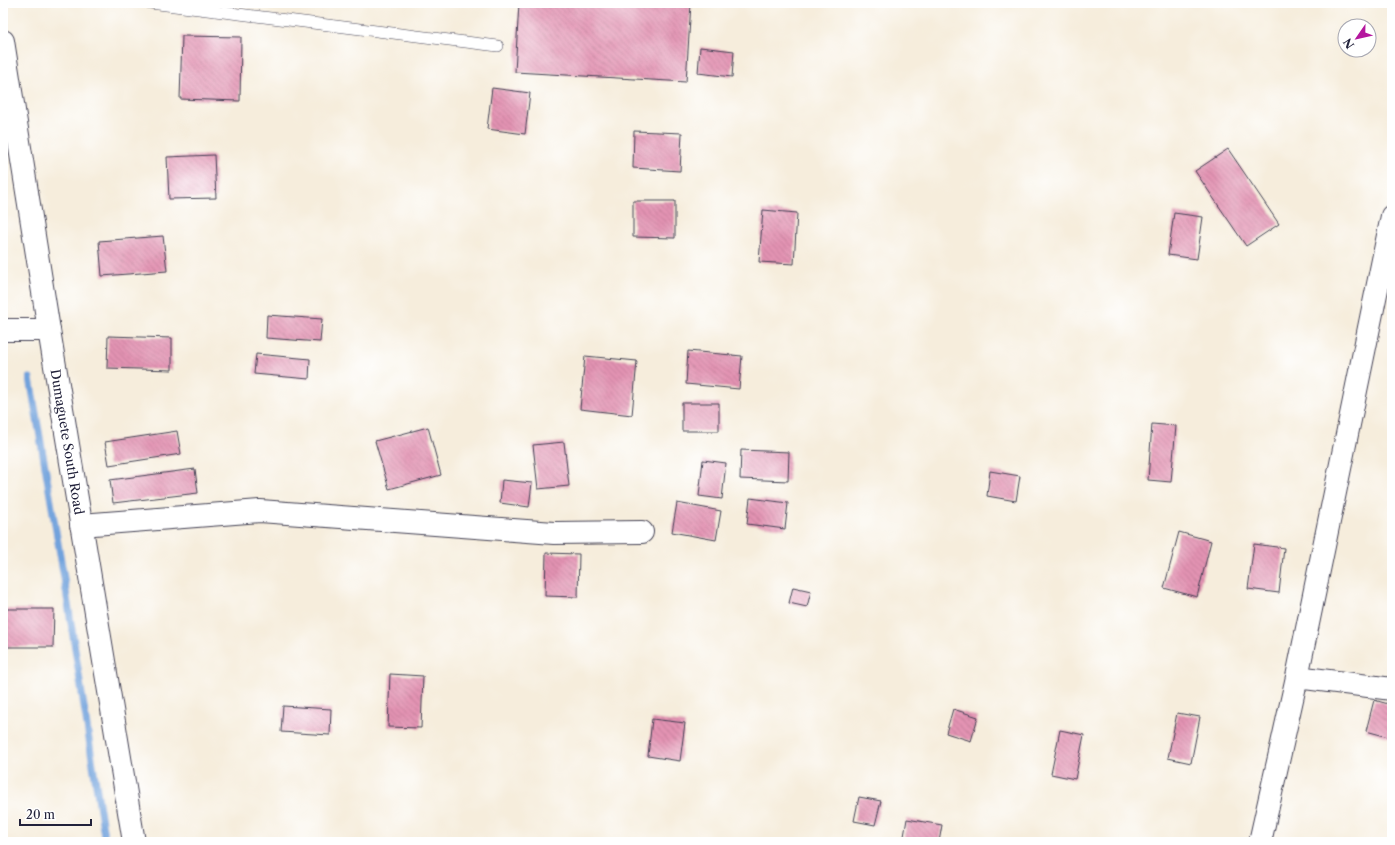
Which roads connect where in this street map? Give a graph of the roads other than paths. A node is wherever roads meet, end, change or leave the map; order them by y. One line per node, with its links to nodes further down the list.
1 (150, 3): 3 (lane)
2 (3, 41): 6 (main road, Dumaguete South Road)
3 (498, 46)
4 (1392, 216): 9 (main road)
5 (3, 330): 6 (main road)
6 (49, 330): 7 (main road, Dumaguete South Road)
7 (81, 525): 8 (main road); 11 (main road, Dumaguete South Road)
8 (642, 532)
9 (1297, 677): 10 (main road); 12 (main road)
10 (1392, 689)
11 (134, 842)
12 (1260, 842)

